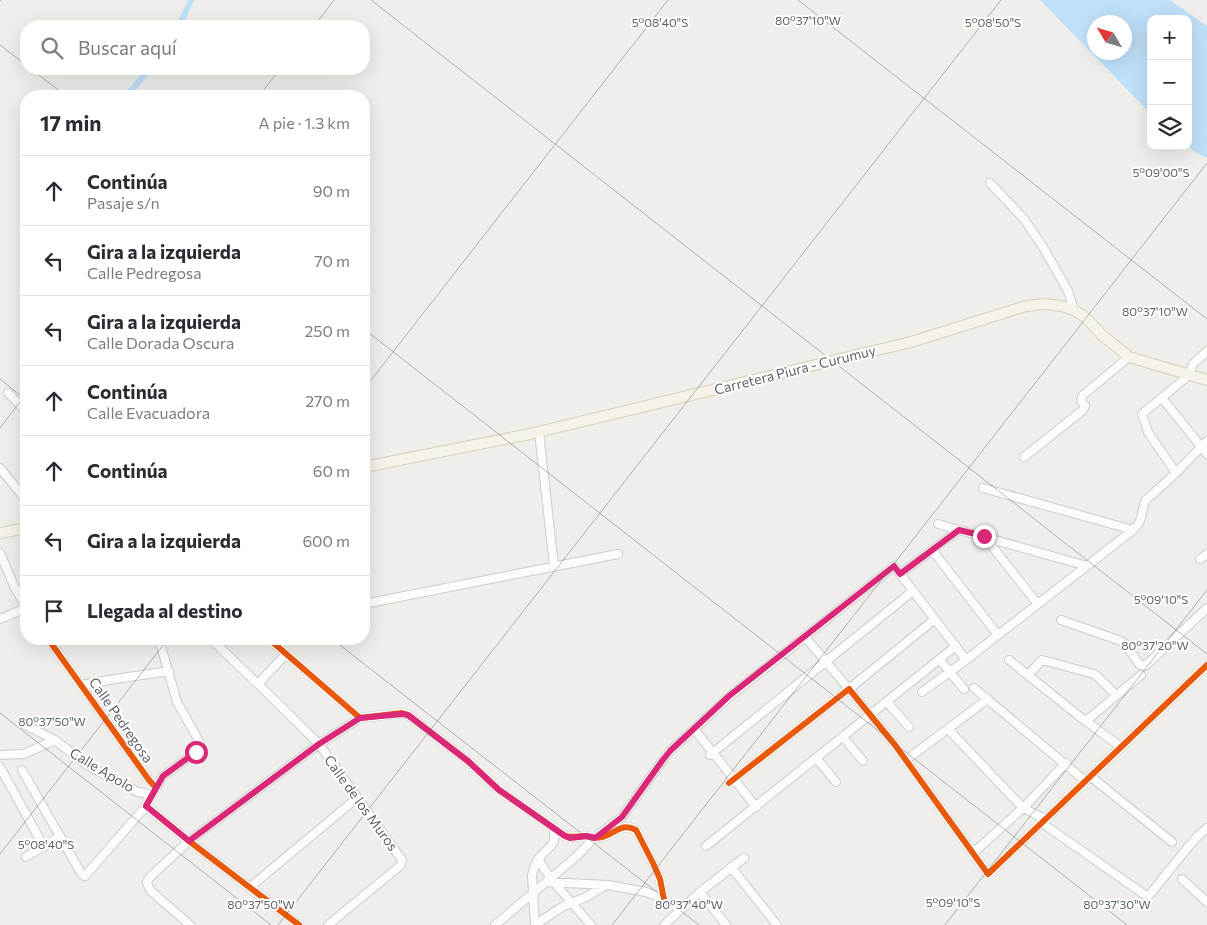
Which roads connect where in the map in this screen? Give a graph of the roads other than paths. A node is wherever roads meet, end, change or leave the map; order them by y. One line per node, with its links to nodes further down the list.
1 (990, 183): 2 (street)
2 (1074, 310): 4 (main road, Carretera Piura - Curumuy); 10 (main road, Carretera Piura - Curumuy)
3 (1207, 352): 5 (street)
4 (1129, 357): 5 (main road, Carretera Piura - Curumuy); 13 (street)
5 (1189, 375): 6 (main road, Carretera Piura - Curumuy); 8 (street)
6 (1207, 380)
7 (8, 392): 9 (street)
8 (1162, 398): 11 (street); 16 (street)
9 (20, 405)
10 (539, 432): 14 (main road, Carretera Piura - Curumuy); 28 (street)
11 (1204, 444): 12 (street); 16 (street)
12 (1207, 454)
13 (1024, 457)
14 (370, 466)
15 (0, 468): 18 (street)
16 (1176, 473): 22 (street)
17 (984, 488): 22 (street)
18 (20, 493)
19 (938, 524): 21 (street)
20 (20, 529): 23 (main road)
21 (959, 530): 24 (street); 25 (street)
22 (1133, 530): 29 (street)
23 (0, 533)
24 (984, 536): 29 (street); 34 (street)
25 (932, 550): 30 (street); 40 (street)
26 (0, 553): 32 (street)
27 (618, 554): 28 (street)
28 (554, 566): 33 (street)
29 (1087, 566): 34 (street)
30 (900, 574): 31 (street); 41 (street)
31 (913, 591): 38 (street); 51 (street)
32 (20, 597)
33 (370, 603)
34 (1037, 604): 40 (street)
35 (1207, 608): 39 (street)
36 (20, 611): 37 (street)
37 (0, 619)
38 (935, 619): 46 (street); 61 (street)
39 (1061, 620)
40 (998, 636): 49 (street)
41 (805, 637): 51 (street); 72 (street)
42 (52, 645): 59 (street, Calle Pedregosa)
43 (162, 645): 53 (street)
44 (217, 645): 58 (street, Calle de los Muros)
45 (275, 645): 47 (street)
46 (956, 646): 48 (street); 49 (street)
47 (286, 654): 58 (street); 67 (street)
48 (940, 660): 54 (street); 57 (street)
49 (966, 660): 54 (street)
50 (1009, 660): 55 (street)
51 (826, 662): 61 (street); 77 (street)
52 (1207, 665): 76 (street)
53 (169, 671): 59 (street); 88 (street)
54 (949, 671): 57 (street); 62 (street)
55 (1028, 675): 63 (street); 68 (street)
56 (1141, 675): 63 (street)
57 (914, 680): 65 (street)
58 (258, 684): 75 (street, Calle de los Muros)
59 (81, 685): 88 (street, Calle Pedregosa)
60 (974, 688): 64 (street)
61 (849, 689): 66 (street); 86 (street)
62 (964, 689)
63 (1116, 695): 68 (street)
64 (988, 699): 71 (street); 82 (street)
65 (887, 702): 66 (street); 70 (street)
66 (871, 715): 73 (street); 80 (street)
67 (360, 718): 75 (street); 95 (street)
68 (1086, 721): 76 (street)
69 (25, 725): 74 (street, Calle Apolo)
70 (908, 727)
71 (948, 728): 80 (street); 93 (street)
72 (694, 729): 77 (street); 98 (street)
73 (844, 737): 79 (street); 81 (street)
74 (55, 740): 78 (street, Calle Apolo); 89 (street, Calle Apolo)
75 (319, 744): 90 (street, Calle de los Muros); 99 (street)
76 (1121, 747): 85 (street)
77 (712, 754): 86 (street)
78 (0, 755)
79 (817, 758): 87 (street); 92 (street)
80 (906, 760): 103 (street)
81 (863, 761)
82 (1066, 764): 85 (street); 93 (street)
83 (0, 767): 102 (street)
84 (22, 770): 97 (street)
85 (1088, 779): 94 (street); 100 (street)
86 (731, 781): 92 (street)
87 (836, 782)
88 (156, 788): 89 (street)
89 (151, 796): 91 (street)
90 (357, 798): 111 (street); 119 (street, Calle de los Muros)
91 (146, 806): 97 (street); 99 (street)
92 (756, 807): 101 (street)
93 (1023, 808): 94 (street); 103 (street)
94 (1045, 820): 96 (street); 103 (street)
95 (552, 826): 98 (street); 106 (street)
96 (1207, 828)
97 (60, 836): 102 (street)
98 (595, 838): 109 (street); 110 (street)
99 (189, 841): 111 (street); 117 (street)
100 (1172, 842)
101 (706, 846)
102 (44, 847): 104 (street)
103 (973, 853)
104 (26, 857)
105 (744, 858): 107 (street)
106 (538, 859): 109 (street); 113 (street)
107 (730, 867): 112 (street); 124 (street)
108 (1182, 879): 114 (street)
109 (550, 881): 110 (street); 113 (street); 115 (street)
110 (608, 885): 115 (street)
111 (250, 888): 118 (street)
112 (700, 892): 116 (street); 123 (street)
113 (533, 893): 120 (street); 121 (street)
114 (1207, 902)
115 (572, 903): 121 (street); 122 (street)
116 (669, 924)
117 (190, 925)
118 (299, 925)
119 (328, 925)
120 (495, 925)
121 (535, 925)
122 (590, 925)
123 (726, 925)
124 (777, 925)

